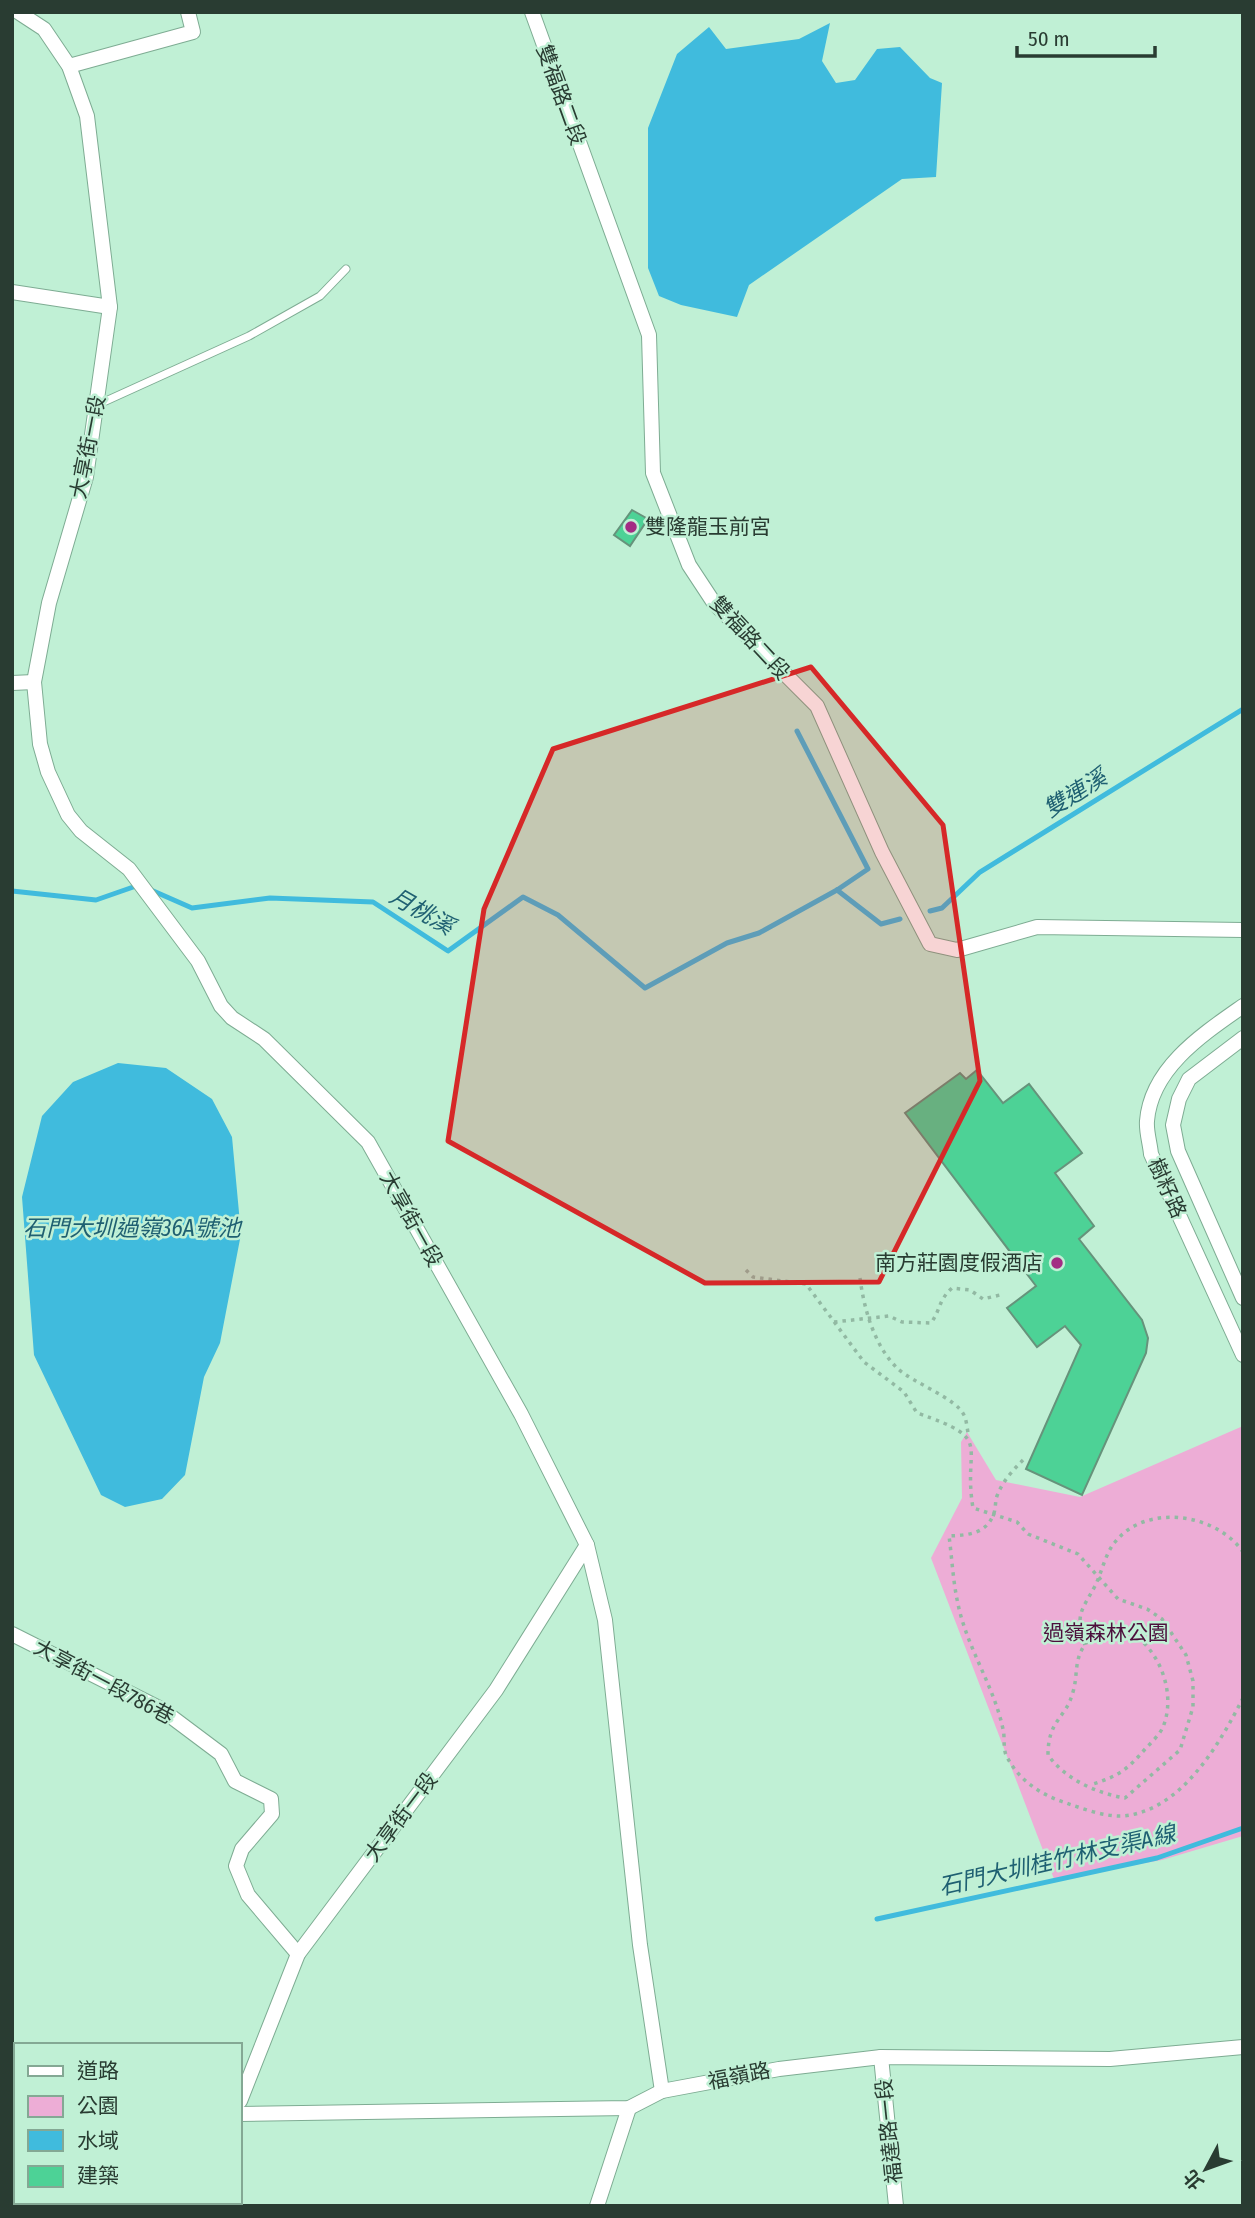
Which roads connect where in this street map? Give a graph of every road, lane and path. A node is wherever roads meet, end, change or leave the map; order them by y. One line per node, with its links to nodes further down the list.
1 (18, 12): 4 (street, 大享街一段)
2 (188, 12): 4 (street)
3 (532, 12): 11 (street, 雙福路二段)
4 (69, 66): 7 (street, 大享街一段)
5 (346, 269): 8 (lane)
6 (12, 292): 7 (street)
7 (110, 307): 8 (street, 大享街一段)
8 (97, 405): 9 (street, 大享街一段)
9 (34, 682): 10 (street); 24 (street, 大享街一段)
10 (12, 683)
11 (1243, 930)
12 (1243, 1006): 20 (street, 樹籽路)
13 (1243, 1038): 17 (street, 樹籽路)
14 (746, 1270): 19 (path)
15 (860, 1278): 18 (path)
16 (1004, 1294): 18 (path)
17 (1243, 1298)
18 (869, 1318): 19 (path); 21 (path)
19 (833, 1322): 21 (path)
20 (1243, 1355)
21 (969, 1439): 23 (path)
22 (1023, 1460): 23 (path)
23 (994, 1514): 26 (path); 29 (path)
24 (587, 1545): 31 (street, 大享街一段); 34 (street, 大享街一段)
25 (1243, 1552): 26 (path)
26 (1097, 1577): 28 (path); 30 (path)
27 (12, 1633): 31 (street, 大享街一段786巷)
28 (1084, 1645): 30 (path); 30 (path)
29 (1243, 1698)
30 (1090, 1785)
31 (298, 1954): 35 (street, 大享街一段)
32 (1243, 2047): 33 (street, 福嶺路)
33 (881, 2057): 34 (street, 福嶺路); 39 (street, 福達路一段)
34 (662, 2091): 36 (street, 福嶺路)
35 (242, 2096)
36 (629, 2108): 37 (street, 福嶺路); 38 (street)
37 (242, 2113)
38 (597, 2206)
39 (896, 2206)

